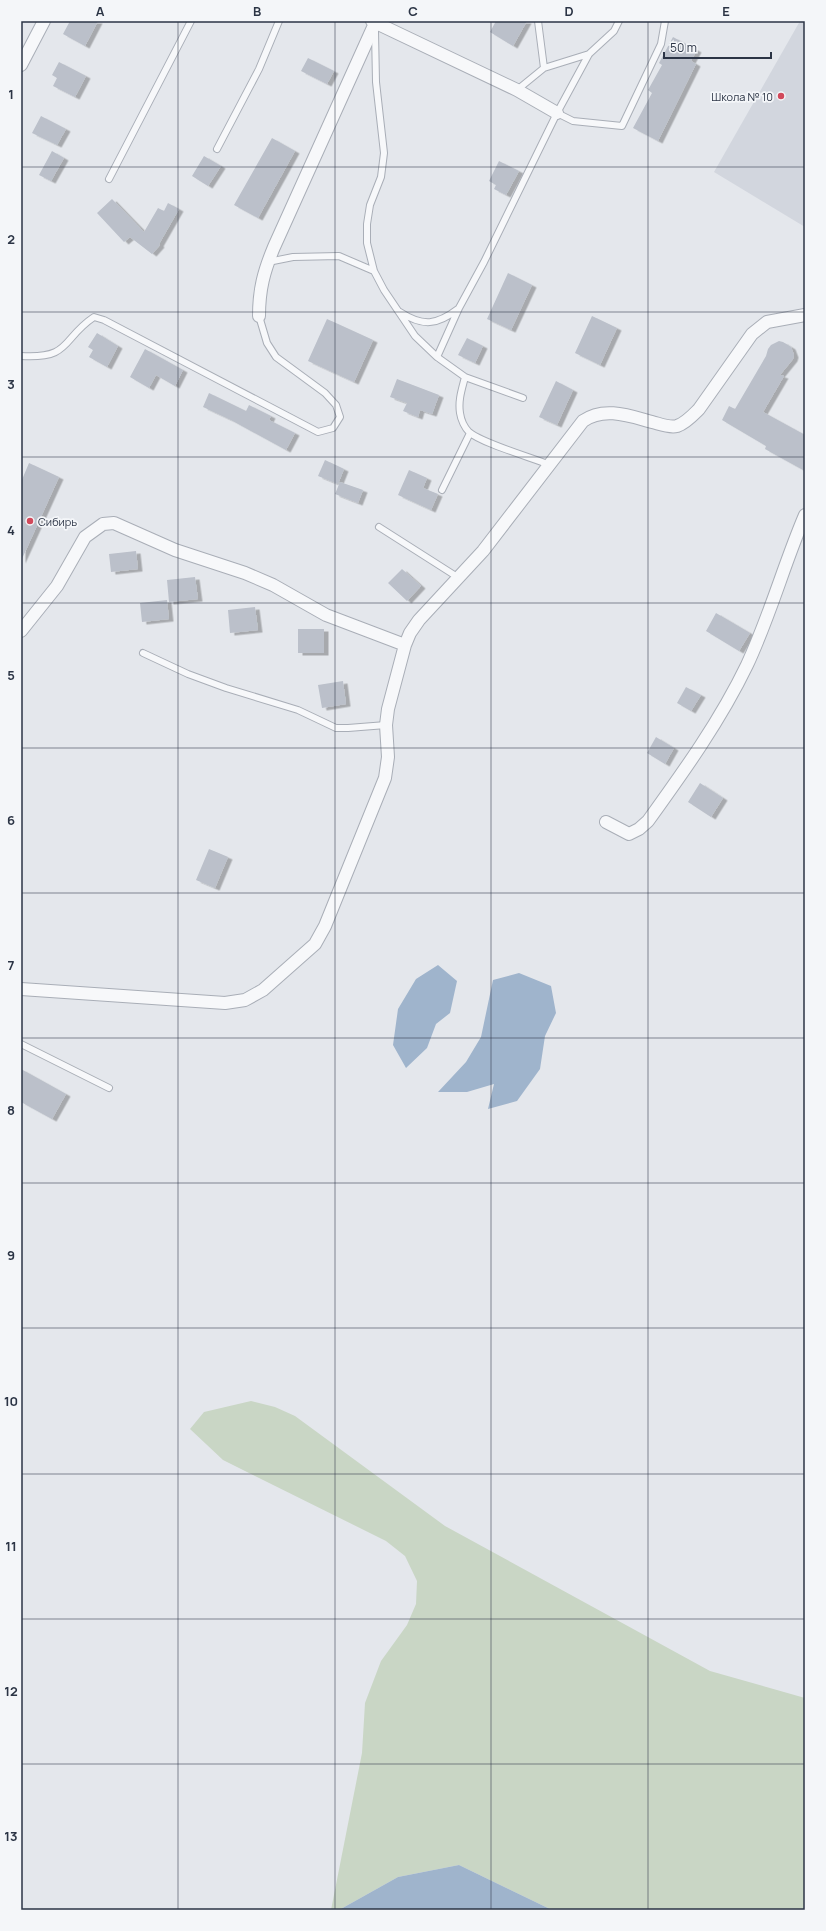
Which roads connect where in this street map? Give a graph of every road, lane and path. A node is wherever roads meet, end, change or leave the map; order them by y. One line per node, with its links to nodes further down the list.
1 (44, 21): 9 (street)
2 (190, 21): 14 (lane)
3 (279, 21): 13 (lane)
4 (538, 21): 10 (lane)
5 (619, 21): 8 (lane)
6 (665, 21): 12 (lane)
7 (374, 22): 11 (street); 15 (street); 16 (lane)
8 (589, 54): 10 (lane); 12 (lane)
9 (21, 65)
10 (544, 68): 11 (lane)
11 (516, 90): 12 (street)
12 (557, 113): 17 (lane)
13 (217, 149)
14 (109, 178)
15 (268, 262): 16 (lane); 20 (street)
16 (374, 271): 18 (lane)
17 (459, 308): 18 (lane); 22 (lane)
18 (396, 310): 22 (lane)
19 (805, 315): 26 (street)
20 (259, 316): 21 (lane)
21 (21, 356)
22 (437, 356): 23 (lane)
23 (465, 376): 24 (lane); 25 (lane)
24 (523, 398)
25 (470, 433): 26 (lane); 27 (lane)
26 (550, 465): 30 (street)
27 (442, 490)
28 (805, 515): 35 (street)
29 (379, 527): 30 (lane)
30 (459, 578): 32 (street)
31 (21, 631): 32 (street)
32 (405, 645): 34 (street)
33 (143, 652): 34 (lane)
34 (386, 725): 36 (street)
35 (606, 822)
36 (21, 989)
37 (21, 1044): 38 (lane)
38 (109, 1088)

